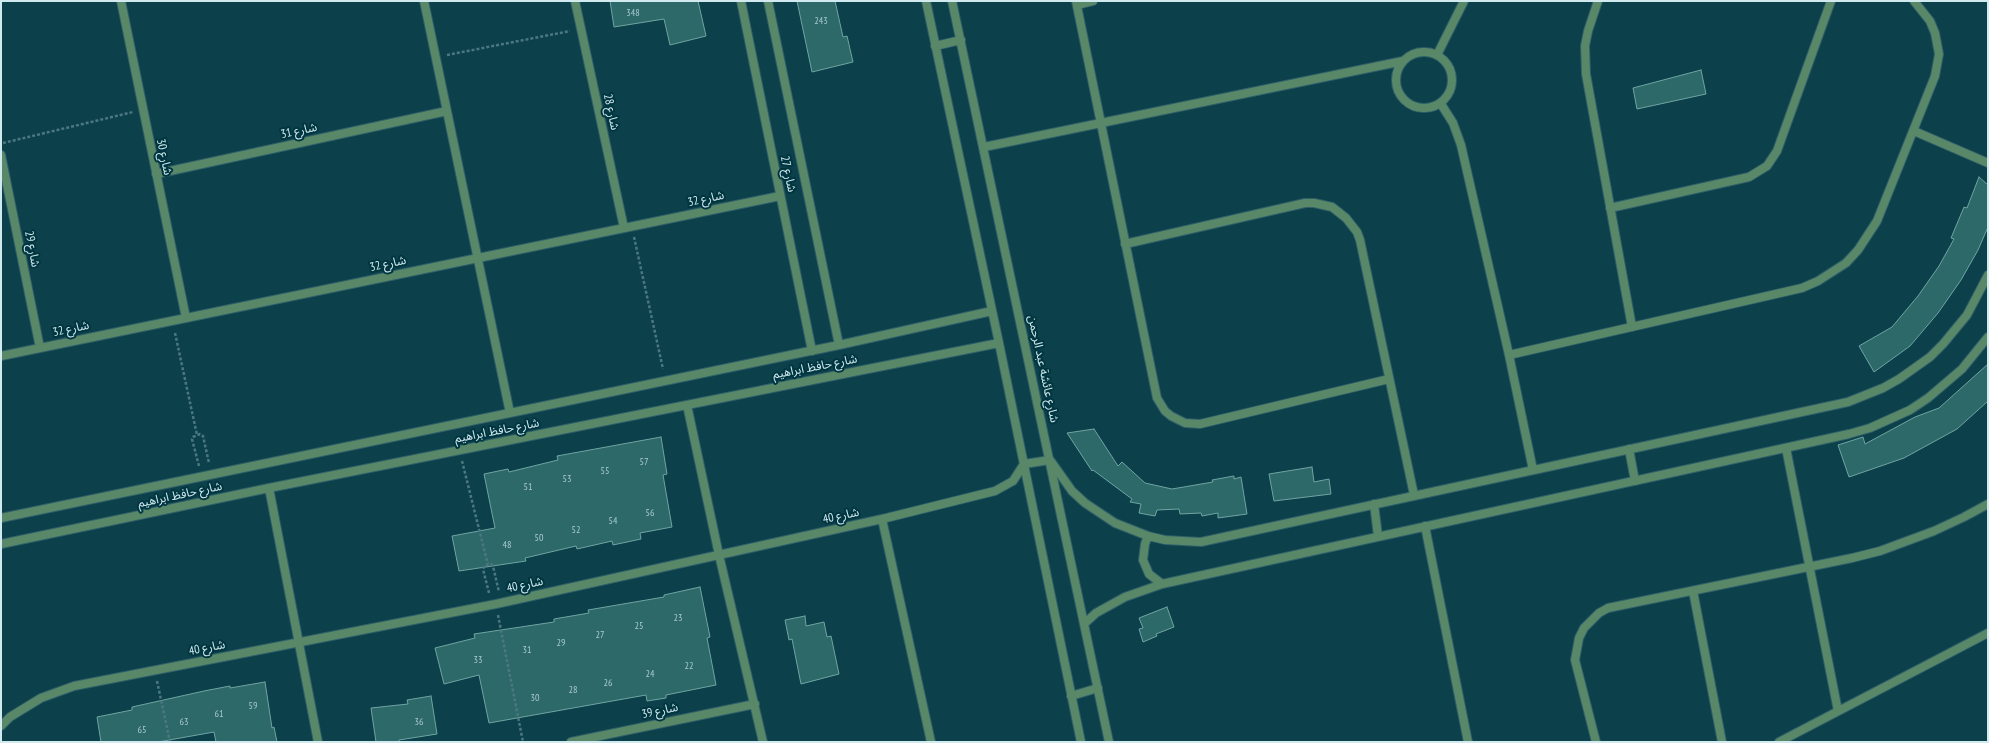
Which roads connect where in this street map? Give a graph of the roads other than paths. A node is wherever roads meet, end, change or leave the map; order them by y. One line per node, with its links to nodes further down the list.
1 (120, 1): 25 (street, شارع 30)
2 (424, 1): 19 (street)
3 (575, 1): 28 (street, شارع 28)
4 (741, 1): 26 (street, شارع 27)
5 (768, 1): 37 (street, شارع 27)
6 (926, 1): 15 (street)
7 (952, 1): 14 (street, شارع عائشة عبد الرحمن)
8 (1093, 1): 13 (street)
9 (1464, 1): 16 (street)
10 (1831, 1): 27 (street)
11 (1914, 1): 21 (street)
12 (1595, 2): 27 (street)
13 (1077, 3): 20 (street)
14 (961, 40): 15 (street); 22 (street, شارع عائشة عبد الرحمن)
15 (935, 46): 32 (street)
16 (1437, 55): 17 (street); 18 (street)
17 (1403, 61): 18 (street); 20 (street)
18 (1441, 104): 40 (street)
19 (447, 111): 25 (street, شارع 31); 30 (street)
20 (1101, 123): 22 (street); 29 (street)
21 (1914, 131): 24 (street); 34 (street)
22 (984, 147): 47 (street, شارع عائشة عبد الرحمن)
23 (1, 155): 38 (street, شارع 29)
24 (1988, 162)
25 (156, 174): 33 (street, شارع 30)
26 (780, 196): 28 (street, شارع 32); 39 (street, شارع 27)
27 (1610, 208): 34 (street)
28 (628, 227): 30 (street, شارع 32)
29 (1126, 244): 42 (street); 42 (street)
30 (478, 258): 33 (street, شارع 32); 44 (street)
31 (1988, 275): 46 (street)
32 (992, 311): 36 (street); 37 (street, شارع حافظ ابراهيم)
33 (186, 318): 38 (street, شارع 32)
34 (1632, 327): 40 (street)
35 (1988, 337): 45 (street)
36 (999, 342): 43 (street, شارع حافظ ابراهيم); 48 (street)
37 (839, 345): 39 (street, شارع حافظ ابراهيم)
38 (40, 348): 41 (street, شارع 32)
39 (812, 351): 44 (street, شارع حافظ ابراهيم)
40 (1509, 355): 49 (street)
41 (1, 356)
42 (1390, 379): 52 (street)
43 (687, 405): 51 (street, شارع حافظ ابراهيم); 61 (street)
44 (510, 413): 55 (street, شارع حافظ ابراهيم)
45 (1786, 448): 50 (street); 62 (street)
46 (1629, 449): 49 (street); 50 (street)
47 (1050, 460): 48 (street); 58 (street); 65 (street, شارع عائشة عبد الرحمن)
48 (1024, 464): 56 (street, شارع 40); 69 (street)
49 (1533, 470): 52 (street)
50 (1635, 481): 57 (street)
51 (269, 488): 60 (street, شارع حافظ ابراهيم); 67 (street)
52 (1414, 495): 53 (street)
53 (1374, 504): 58 (street); 59 (street)
54 (1988, 504): 62 (street)
55 (1, 518)
56 (882, 519): 61 (street, شارع 40); 77 (street)
57 (1425, 526): 59 (street); 80 (street)
58 (1148, 536): 63 (street)
59 (1378, 536): 63 (street)
60 (1, 544)
61 (719, 555): 67 (street, شارع 40); 70 (street)
62 (1810, 567): 64 (street); 71 (street)
63 (1162, 584): 65 (street)
64 (1693, 591): 81 (street); 82 (street)
65 (1084, 624): 68 (street, شارع عائشة عبد الرحمن)
66 (1988, 633): 71 (street)
67 (299, 642): 72 (street, شارع 40); 74 (street)
68 (1098, 688): 69 (street); 79 (street, شارع عائشة عبد الرحمن)
69 (1071, 696): 78 (street)
70 (754, 704): 73 (street, شارع 39); 76 (street)
71 (1838, 711): 83 (street)
72 (1, 726)
73 (586, 740): 75 (street, شارع 39)
74 (318, 742)
75 (571, 742)
76 (763, 742)
77 (931, 742)
78 (1081, 742)
79 (1109, 742)
80 (1468, 742)
81 (1596, 742)
82 (1722, 742)
83 (1779, 742)

